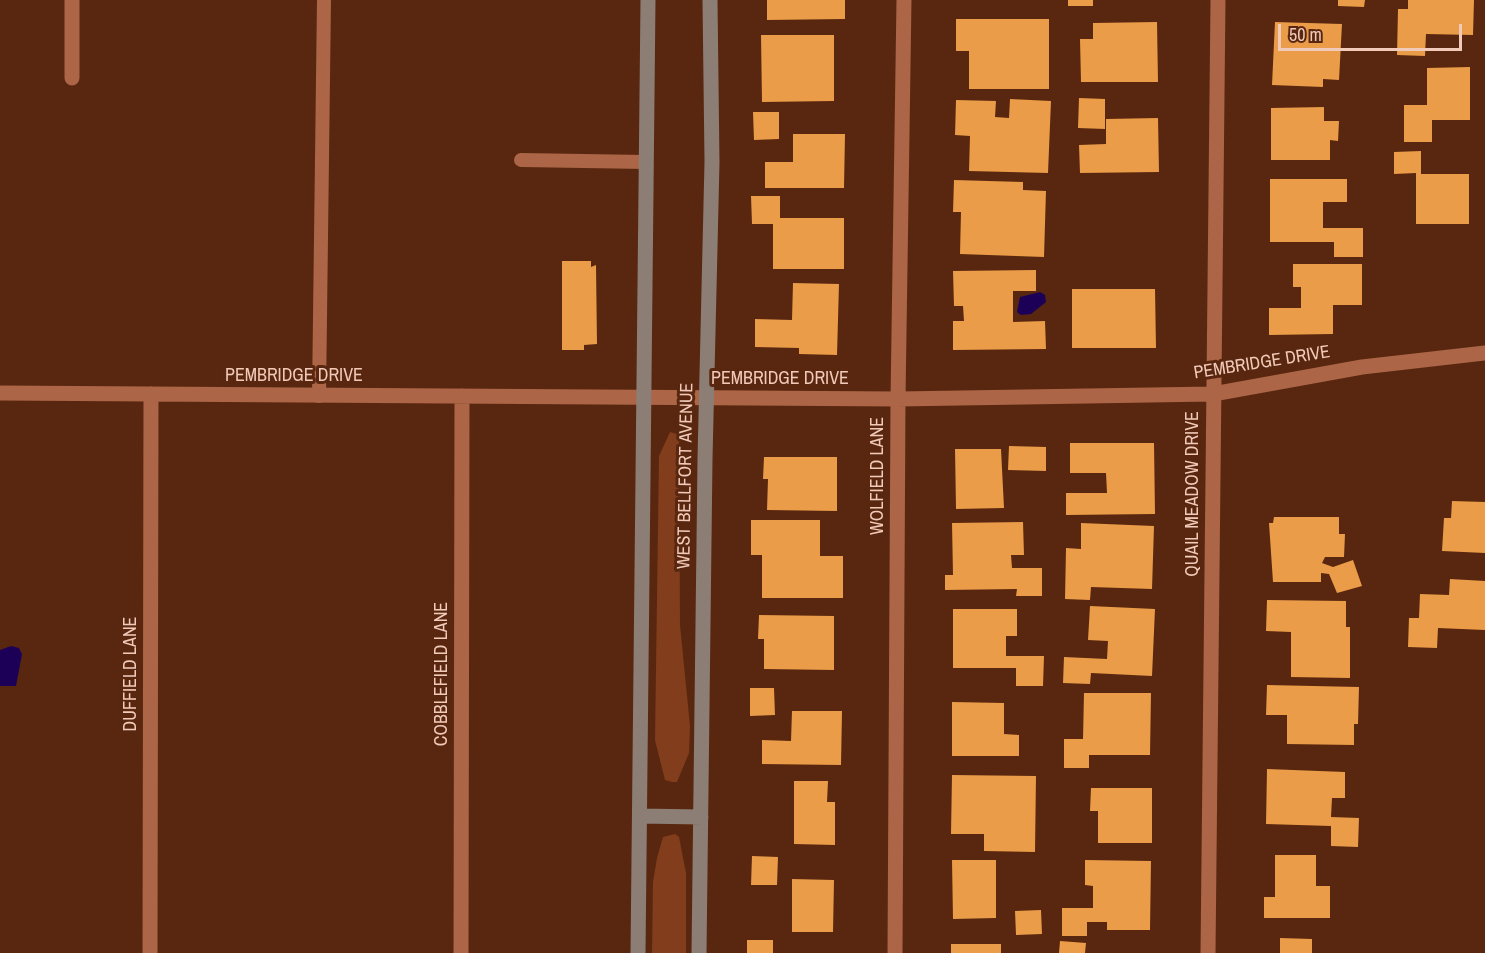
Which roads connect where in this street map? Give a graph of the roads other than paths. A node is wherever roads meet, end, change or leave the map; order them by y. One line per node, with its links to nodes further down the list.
1 (72, 0): 7 (street)
2 (324, 0): 14 (lane)
3 (648, 0): 9 (main road)
4 (710, 0): 17 (main road, WEST BELLFORT AVENUE)
5 (904, 0): 18 (street, WOLFIELD LANE)
6 (1218, 0): 13 (street, QUAIL MEADOW DRIVE)
7 (72, 78)
8 (522, 160): 9 (lane)
9 (646, 162): 16 (main road)
10 (1485, 353): 13 (street, PEMBRIDGE DRIVE)
11 (0, 393): 12 (street, PEMBRIDGE DRIVE)
12 (151, 394): 14 (street, PEMBRIDGE DRIVE); 21 (street, DUFFIELD LANE)
13 (1213, 394): 18 (street, PEMBRIDGE DRIVE); 26 (street, QUAIL MEADOW DRIVE)
14 (320, 396): 15 (street, PEMBRIDGE DRIVE)
15 (462, 396): 16 (street, PEMBRIDGE DRIVE); 22 (street, COBBLEFIELD LANE)
16 (643, 398): 17 (street, PEMBRIDGE DRIVE); 19 (main road)
17 (707, 398): 18 (street, PEMBRIDGE DRIVE); 20 (main road, WEST BELLFORT AVENUE)
18 (898, 399): 25 (street, WOLFIELD LANE)
19 (640, 816): 20 (main road); 23 (main road)
20 (701, 817): 24 (main road, WEST BELLFORT AVENUE)
21 (150, 953)
22 (461, 953)
23 (638, 953)
24 (699, 953)
25 (895, 953)
26 (1208, 953)

